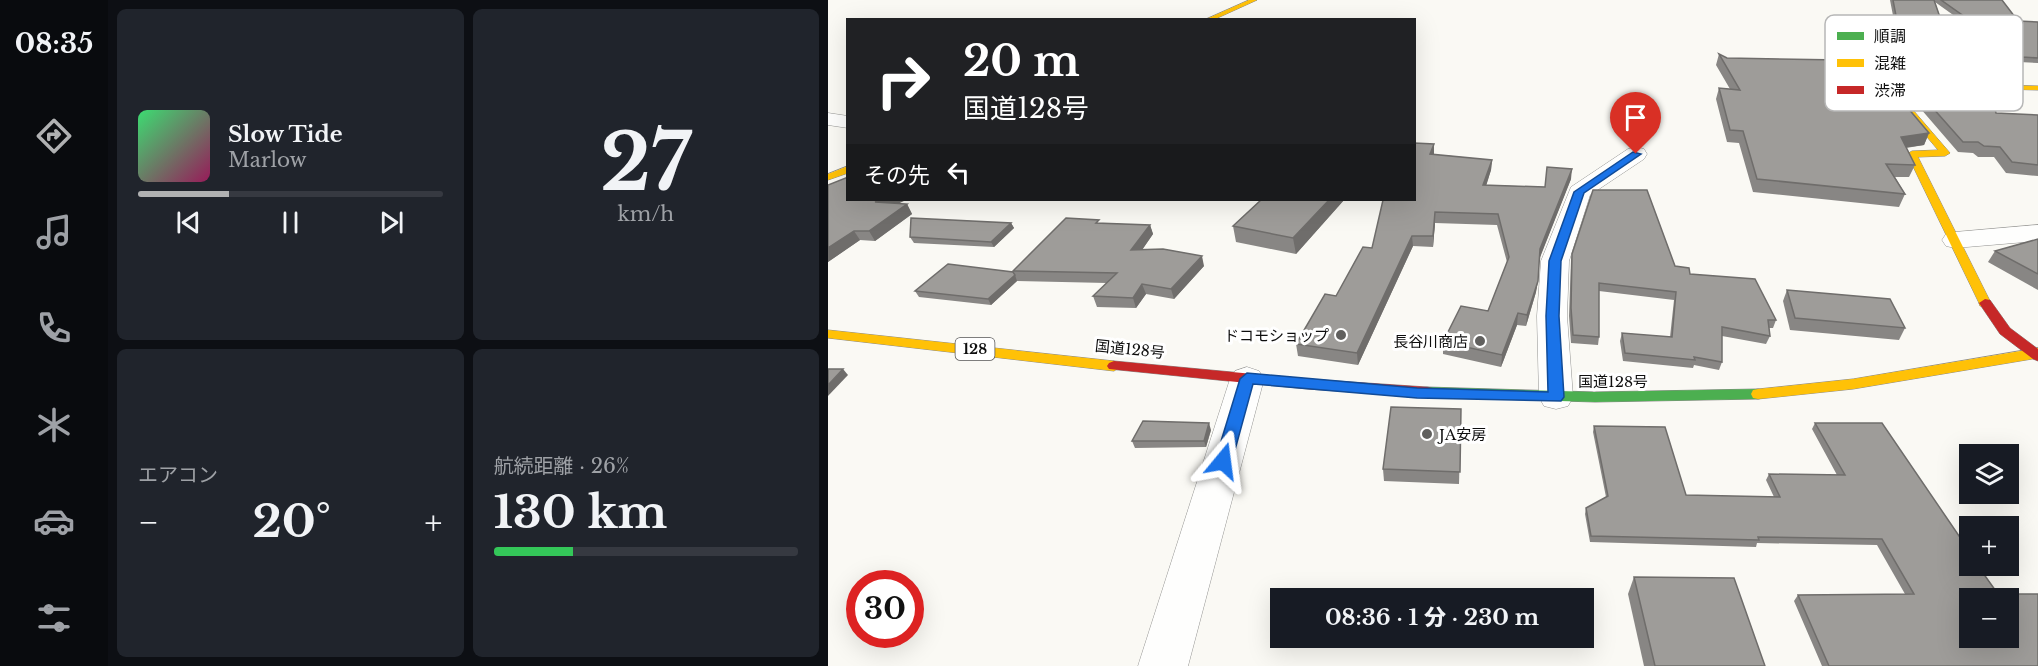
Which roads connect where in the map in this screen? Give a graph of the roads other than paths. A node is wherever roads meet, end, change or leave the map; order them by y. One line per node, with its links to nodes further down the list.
1 (1254, 0): 2 (main road)
2 (1212, 18)
3 (2023, 88): 4 (main road)
4 (2038, 88)
5 (1909, 111): 12 (main road)
6 (828, 119): 7 (street)
7 (846, 122)
8 (1636, 154): 16 (street)
9 (846, 170): 10 (main road)
10 (828, 177)
11 (2038, 233): 12 (street)
12 (1954, 240): 14 (main road)
13 (828, 334): 15 (main road, 国道128号 / 128)
14 (2036, 354): 16 (main road, 国道128号 / 128)
15 (1247, 379): 16 (main road, 国道128号 / 128); 17 (street)
16 (1556, 397)
17 (1163, 666)

